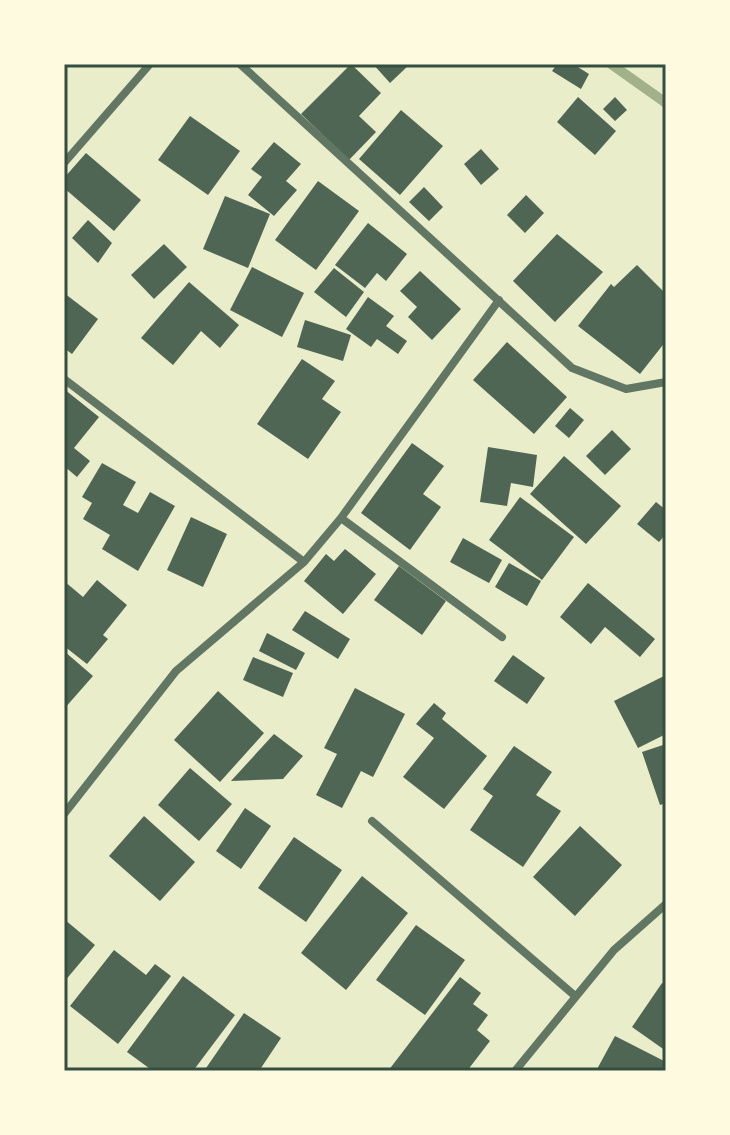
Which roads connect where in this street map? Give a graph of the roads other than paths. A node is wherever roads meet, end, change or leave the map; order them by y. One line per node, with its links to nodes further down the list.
1 (150, 64): 3 (street)
2 (240, 64): 4 (street)
3 (64, 163)
4 (499, 300): 6 (street); 7 (street)
5 (64, 379): 8 (street)
6 (666, 382)
7 (341, 518): 8 (street); 9 (street)
8 (304, 562): 10 (street)
9 (502, 637)
10 (64, 814)
11 (372, 821): 13 (street)
12 (666, 904): 13 (street)
13 (574, 995): 14 (street)
14 (515, 1071)

